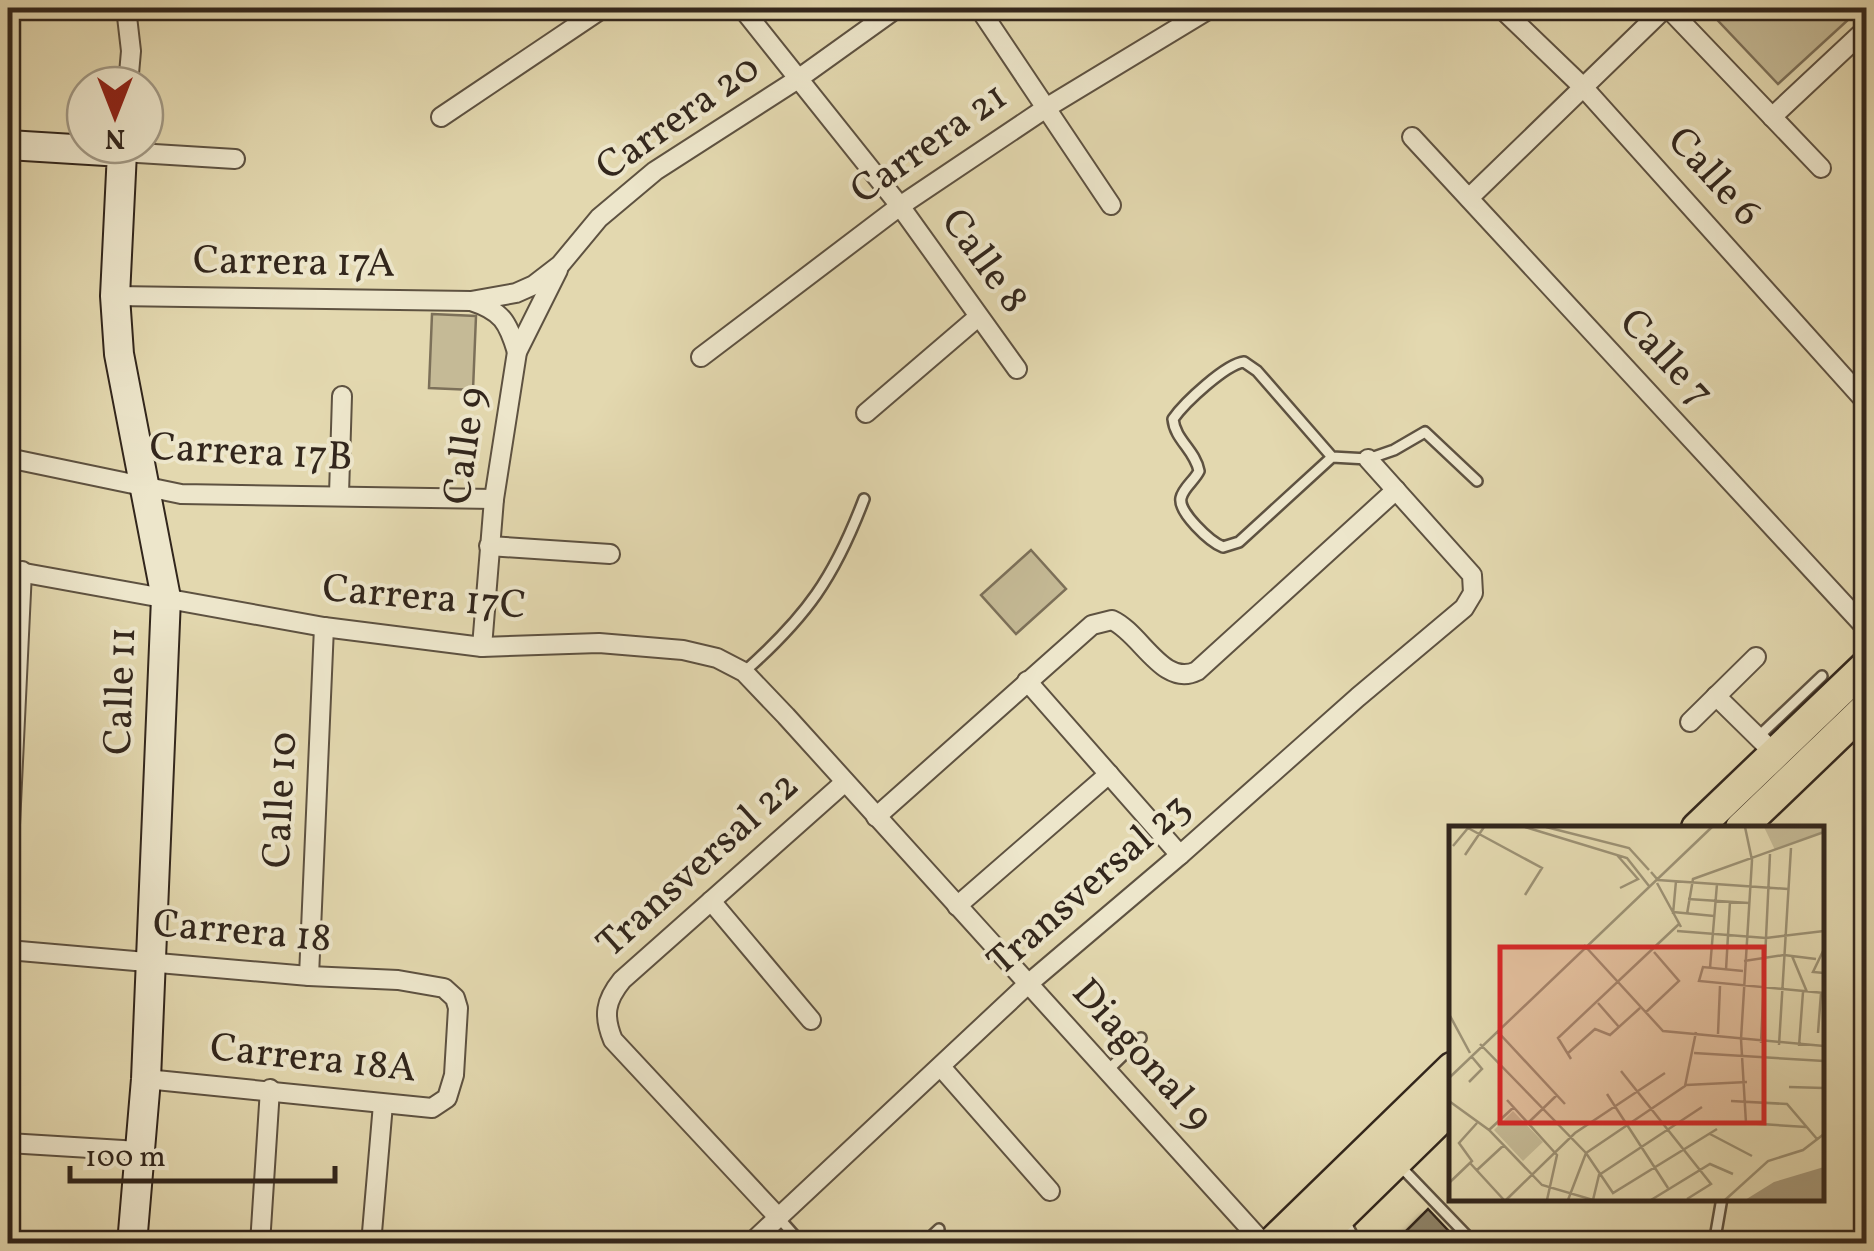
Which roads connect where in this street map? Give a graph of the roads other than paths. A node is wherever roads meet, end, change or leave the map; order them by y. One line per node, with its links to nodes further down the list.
1 (126, 8): 10 (street)
2 (603, 8): 14 (street)
3 (742, 8): 11 (street, Calle 8)
4 (898, 8): 11 (street, Carrera 20)
5 (979, 8): 13 (street)
6 (1211, 8): 13 (street, Carrera 21)
7 (1502, 8): 12 (street, Calle 6)
8 (1667, 8): 12 (street); 15 (street)
9 (1866, 30): 15 (street)
10 (130, 65)
11 (798, 79): 25 (street, Calle 8); 26 (street, Carrera 20)
12 (1584, 88): 23 (street); 34 (street, Calle 6)
13 (1046, 108): 24 (street); 25 (street, Carrera 21)
14 (441, 117)
15 (1772, 117): 22 (street)
16 (1412, 137): 23 (street, Calle 7)
17 (8, 145): 18 (street)
18 (65, 147)
19 (165, 153): 20 (street)
20 (235, 159)
21 (121, 165): 27 (street, Calle 11)
22 (1820, 168)
23 (1469, 198): 50 (street, Calle 7)
24 (1111, 205)
25 (900, 206): 29 (street, Calle 8); 31 (street, Carrera 21)
26 (560, 265): 28 (street, Carrera 17A); 30 (street, Calle 9)
27 (115, 296): 28 (street, Carrera 17A); 40 (street, Calle 11)
28 (471, 301): 30 (street)
29 (978, 317): 32 (street, Calle 8); 35 (street)
30 (517, 352): 43 (street, Calle 9)
31 (701, 356)
32 (1017, 370)
33 (342, 396): 42 (street)
34 (1866, 402)
35 (866, 413)
36 (1332, 457): 36 (lane); 38 (lane)
37 (8, 458): 40 (street, Carrera 17B)
38 (1368, 459): 39 (lane); 41 (street)
39 (1477, 481)
40 (144, 487): 42 (street, Carrera 17B); 48 (street, Calle 11)
41 (1396, 490): 56 (street); 66 (street, Transversal 23)
42 (339, 494): 43 (street, Carrera 17B)
43 (494, 499): 45 (street, Calle 9)
44 (864, 499): 54 (lane)
45 (489, 546): 46 (street); 51 (street, Calle 9)
46 (610, 554)
47 (15, 570): 48 (street, Carrera 17C); 67 (street)
48 (166, 598): 49 (street, Carrera 17C); 71 (street, Calle 11)
49 (324, 627): 51 (street, Carrera 17C); 72 (street, Calle 10)
50 (1866, 628)
51 (482, 647): 54 (street, Carrera 17C)
52 (1756, 657): 57 (street)
53 (1866, 666): 60 (main road)
54 (744, 672): 62 (street, Carrera 17C)
55 (1822, 676): 60 (lane)
56 (1027, 681): 61 (street); 63 (street)
57 (1716, 696): 59 (street); 60 (street)
58 (1866, 708): 65 (main road)
59 (1690, 722)
60 (1766, 746): 64 (main road)
61 (1109, 774): 66 (street); 69 (street)
62 (845, 782): 63 (street, Diagonal 9); 68 (street, Transversal 22)
63 (876, 816): 69 (street, Diagonal 9)
64 (1699, 826)
65 (1743, 826)
66 (1180, 855): 73 (street, Transversal 23)
67 (8, 867)
68 (711, 901): 74 (street); 90 (street, Transversal 22)
69 (957, 906): 73 (street, Diagonal 9)
70 (8, 950): 71 (street, Carrera 18)
71 (151, 960): 72 (street, Carrera 18); 80 (street, Calle 11)
72 (309, 976): 79 (street, Carrera 18)
73 (1028, 984): 76 (street, Transversal 23); 77 (street, Diagonal 9)
74 (811, 1020)
75 (1141, 1038): 77 (lane)
76 (941, 1067): 87 (street); 90 (street, Transversal 23)
77 (1107, 1071): 98 (street, Diagonal 9)
78 (1449, 1071): 98 (main road)
79 (454, 1075): 82 (street, Carrera 18A)
80 (146, 1079): 81 (street, Carrera 18A); 85 (street, Calle 11)
81 (270, 1089): 82 (street, Carrera 18A); 93 (street)
82 (383, 1104): 94 (street)
83 (1449, 1111): 86 (main road)
84 (8, 1143): 85 (street)
85 (140, 1152): 92 (street, Calle 11)
86 (1396, 1162): 89 (main road); 101 (lane)
87 (1050, 1190)
88 (1721, 1201): 102 (lane)
89 (1342, 1214): 99 (main road); 100 (lane)
90 (778, 1217): 95 (street, Transversal 23); 96 (lane)
91 (940, 1229): 97 (lane)
92 (132, 1244)
93 (260, 1244)
94 (371, 1244)
95 (750, 1244)
96 (802, 1244)
97 (922, 1244)
98 (1267, 1244)
99 (1312, 1244)
100 (1357, 1244)
101 (1475, 1244)
102 (1714, 1244)

